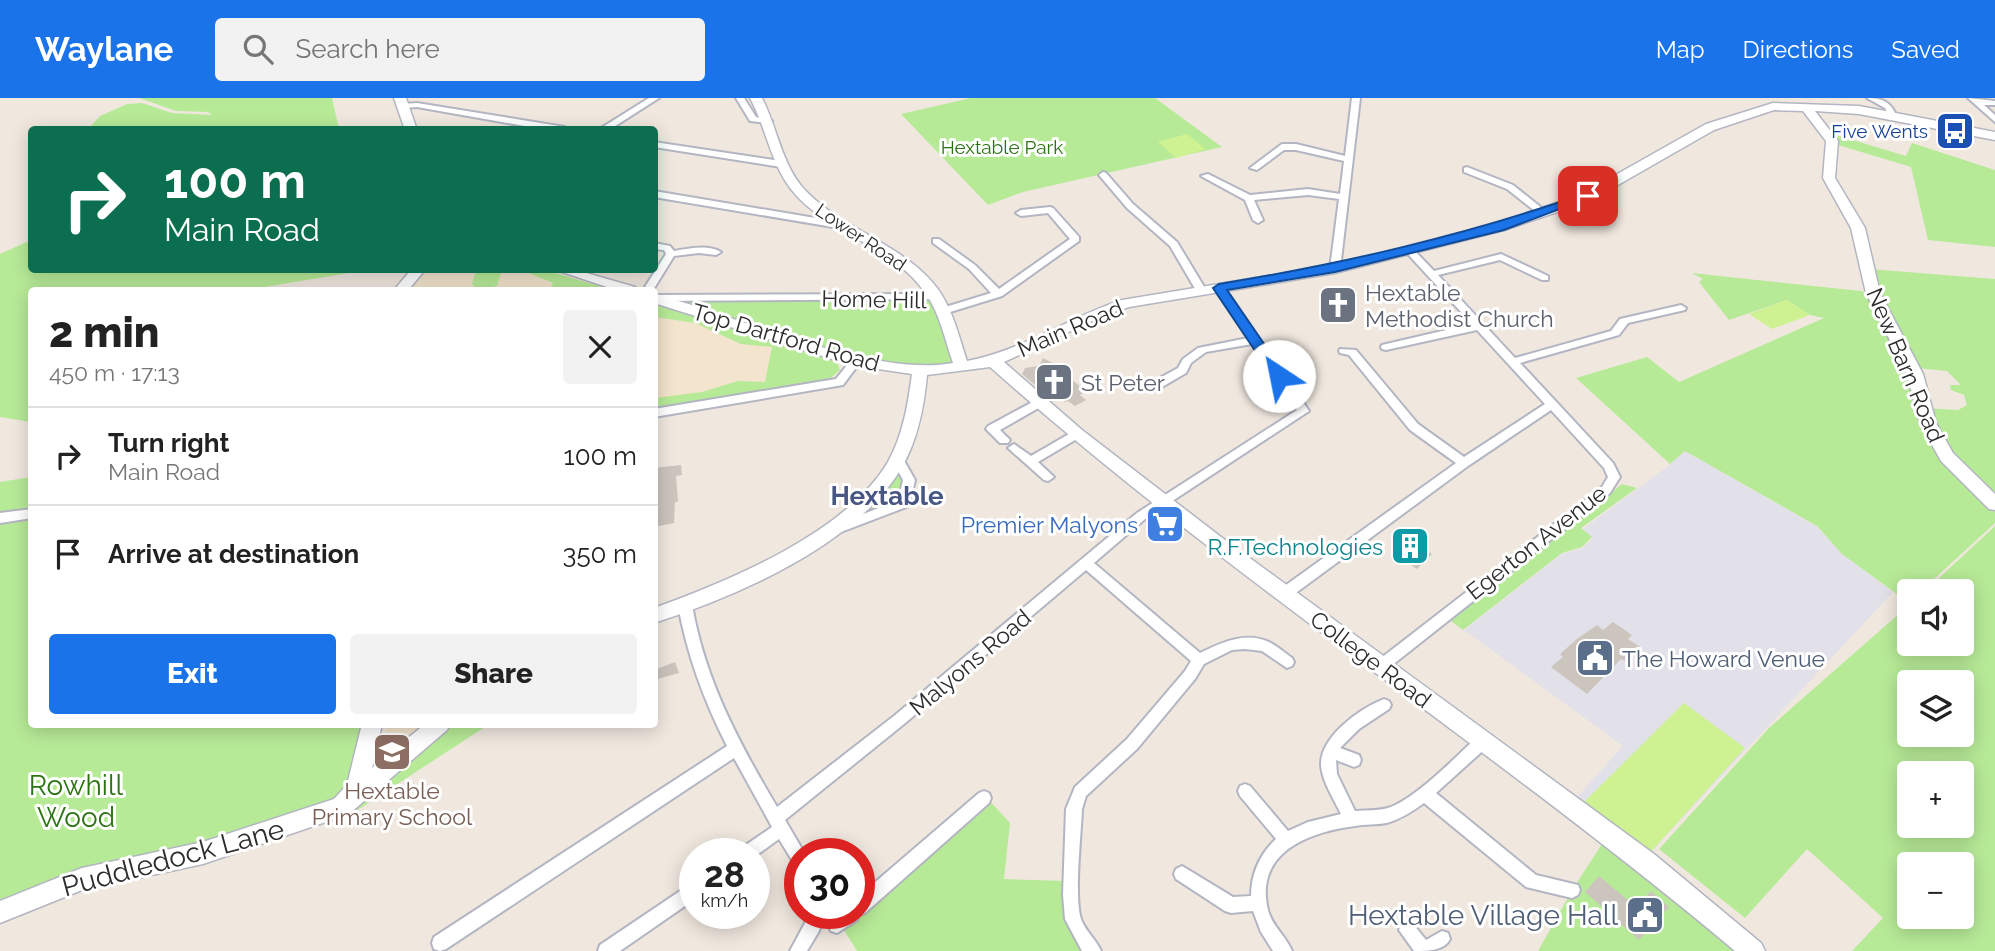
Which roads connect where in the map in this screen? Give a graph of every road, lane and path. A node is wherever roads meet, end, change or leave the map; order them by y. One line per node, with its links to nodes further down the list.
1 (655, 98): 16 (street)
2 (740, 98): 13 (street)
3 (756, 98): 13 (street, Lower Road)
4 (1356, 98): 19 (street)
5 (1781, 98): 10 (street)
6 (1871, 98): 11 (street)
7 (1974, 100): 9 (street); 12 (street)
8 (402, 102): 14 (street); 15 (street)
9 (1995, 103)
10 (1802, 107): 11 (street); 29 (street, Main Road); 74 (street, New Barn Road)
11 (1893, 117): 17 (street)
12 (1994, 119)
13 (768, 121): 20 (street, Lower Road)
14 (410, 126)
15 (541, 126)
16 (609, 126)
17 (1995, 135)
18 (658, 145): 20 (street)
19 (1349, 160): 21 (street); 26 (street)
20 (781, 164): 31 (street, Lower Road)
21 (1254, 168)
22 (1467, 170): 29 (street)
23 (1103, 175): 46 (street)
24 (1205, 176): 27 (street)
25 (658, 195): 31 (street)
26 (1345, 197): 27 (street); 37 (street)
27 (1249, 198): 30 (street)
28 (1020, 213): 47 (street)
29 (1543, 213): 34 (street, Main Road)
30 (1258, 220)
31 (839, 225): 48 (street, Lower Road)
32 (936, 242): 47 (street)
33 (658, 247): 36 (street)
34 (1409, 250): 37 (street, Main Road); 40 (street, Egerton Avenue)
35 (716, 252): 36 (street)
36 (671, 254): 44 (street)
37 (1335, 269): 45 (street, Main Road)
38 (415, 273): 42 (street)
39 (573, 273): 43 (street)
40 (1432, 274): 41 (street); 55 (street, Egerton Avenue)
41 (1545, 278)
42 (404, 287)
43 (620, 287)
44 (650, 287)
45 (1219, 288): 46 (street, Main Road); 56 (street)
46 (1201, 290): 60 (street, Main Road)
47 (998, 294): 53 (street)
48 (936, 297): 51 (street, Home Hill); 53 (street, Home Hill)
49 (658, 298): 51 (street, Home Hill)
50 (658, 299): 54 (street, Top Dartford Road)
51 (742, 299): 54 (street)
52 (1681, 308): 61 (street)
53 (943, 311): 62 (street, Home Hill)
54 (714, 317): 59 (street, Top Dartford Road)
55 (1480, 326): 57 (street); 61 (street, Egerton Avenue)
56 (1255, 340): 64 (street); 73 (street, Malyons Road)
57 (1386, 347)
58 (1344, 351): 71 (street)
59 (856, 361): 63 (street, Top Dartford Road); 67 (street)
60 (993, 361): 62 (street, Main Road); 65 (street, College Road)
61 (1513, 362): 66 (street, Egerton Avenue)
62 (961, 365): 63 (street, Top Dartford Road)
63 (920, 370): 69 (street)
64 (1152, 388)
65 (1038, 403): 68 (street, College Road); 70 (street)
66 (1552, 404): 71 (street); 84 (street, Egerton Avenue)
67 (658, 412)
68 (1076, 434): 70 (street); 73 (street, College Road)
69 (898, 460): 77 (street); 77 (street)
70 (1030, 462): 72 (street)
71 (1464, 463): 79 (street)
72 (1048, 477)
73 (1161, 500): 78 (street, Malyons Road); 79 (street, College Road)
74 (1995, 504)
75 (28, 514): 76 (street)
76 (0, 518)
77 (831, 532): 80 (street)
78 (1087, 564): 82 (street); 97 (street, Malyons Road)
79 (1284, 594): 84 (street, College Road)
80 (685, 605): 81 (street); 89 (street)
81 (658, 615)
82 (1199, 660): 83 (street); 113 (street)
83 (1287, 662)
84 (1381, 666): 88 (street, College Road)
85 (1384, 705): 90 (street)
86 (371, 728): 95 (street)
87 (435, 728): 95 (street)
88 (1482, 742): 93 (street); 116 (street, College Road)
89 (737, 748): 97 (street); 110 (street)
90 (1332, 752): 91 (street); 96 (street)
91 (1354, 760)
92 (1245, 791): 100 (street)
93 (1424, 793): 96 (street); 102 (street)
94 (984, 798): 103 (street)
95 (341, 807): 106 (street, Puddledock Lane)
96 (1351, 819): 100 (street)
97 (778, 823): 98 (street, Malyons Road); 99 (street)
98 (762, 838)
99 (787, 838)
100 (1285, 839): 105 (street)
101 (1182, 874): 105 (street)
102 (1572, 890)
103 (875, 893)
104 (679, 900): 111 (street)
105 (1256, 903): 114 (street)
106 (0, 912)
107 (811, 929): 112 (street)
108 (1407, 930): 115 (street)
109 (1442, 939): 115 (street)
110 (440, 943)
111 (606, 951)
112 (798, 951)
113 (1093, 951)
114 (1284, 951)
115 (1424, 951)
116 (1753, 951)

